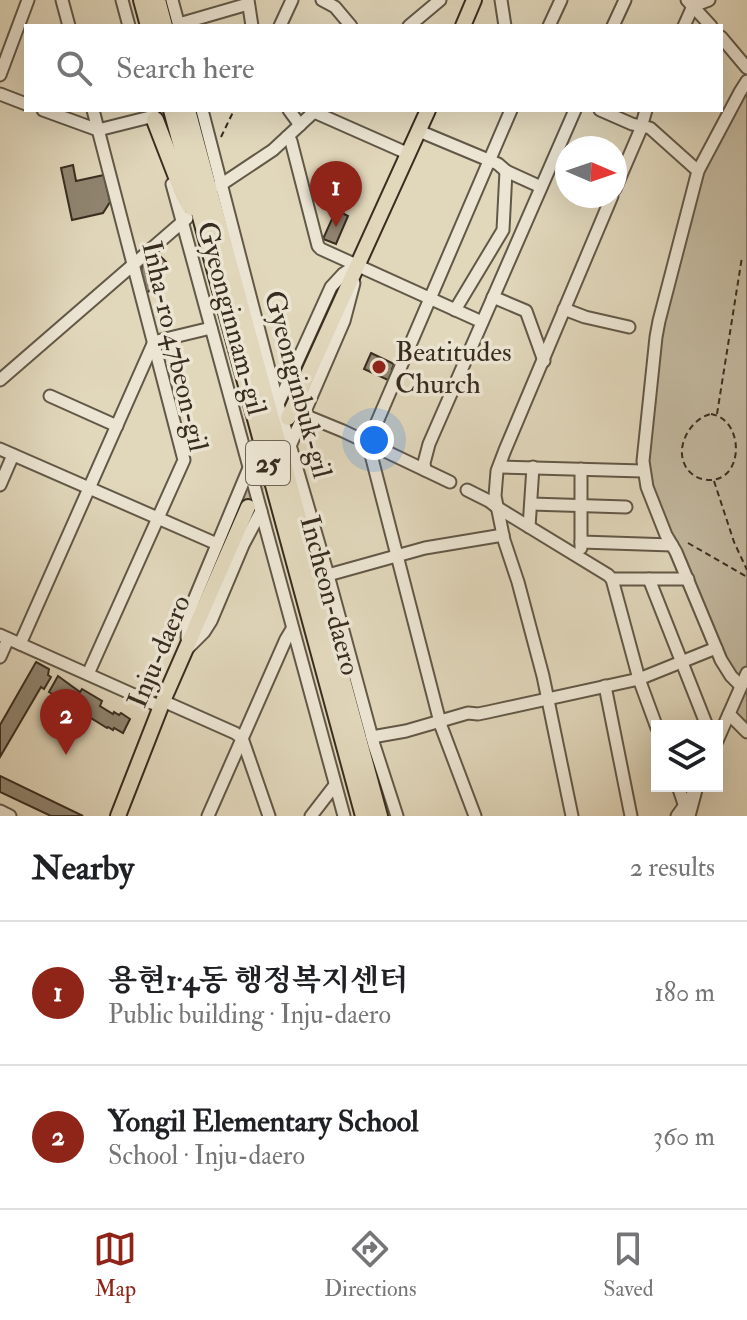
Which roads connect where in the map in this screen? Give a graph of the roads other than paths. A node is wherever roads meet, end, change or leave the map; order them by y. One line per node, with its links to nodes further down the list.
1 (28, 0): 36 (street)
2 (62, 0): 18 (street)
3 (122, 0): 19 (street)
4 (142, 0): 20 (highway)
5 (157, 0): 21 (highway)
6 (172, 0): 22 (street)
7 (292, 0): 25 (street)
8 (322, 0): 17 (street)
9 (440, 0): 27 (street)
10 (474, 0): 28 (main road)
11 (501, 0): 29 (street)
12 (561, 0): 30 (street)
13 (625, 0): 31 (street)
14 (709, 0): 16 (street)
15 (248, 2): 23 (street); 24 (street)
16 (690, 3): 32 (street); 33 (street)
17 (338, 4): 26 (street)
18 (68, 24)
19 (128, 24)
20 (148, 24)
21 (173, 24)
22 (174, 24)
23 (177, 24)
24 (252, 24)
25 (281, 24)
26 (350, 24)
27 (411, 24)
28 (464, 24)
29 (505, 24)
30 (550, 24)
31 (614, 24)
32 (685, 24)
33 (709, 24)
34 (723, 39): 35 (street)
35 (747, 68)
36 (0, 75)
37 (747, 81): 63 (street)
38 (0, 94): 39 (street)
39 (24, 103)
40 (48, 112): 56 (street)
41 (94, 112): 56 (street, Inha-ro 47beon-gil)
42 (173, 112): 68 (highway, Incheon-daero / 25)
43 (188, 112): 152 (highway, Incheon-daero / 25)
44 (203, 112): 64 (street, Gyeonginbuk-gil)
45 (290, 112): 54 (street)
46 (314, 112): 54 (street)
47 (317, 112): 59 (street)
48 (427, 112): 57 (main road)
49 (510, 112): 60 (street)
50 (574, 112): 65 (street)
51 (605, 112): 55 (street)
52 (645, 112): 55 (street)
53 (154, 115): 56 (street); 67 (street, Gyeonginnam-gil); 68 (highway)
54 (300, 125): 58 (street)
55 (642, 125): 61 (street); 63 (street)
56 (98, 130): 70 (street, Inha-ro 47beon-gil)
57 (419, 131): 59 (main road); 60 (street)
58 (287, 137): 64 (street); 69 (street)
59 (409, 154): 69 (main road)
60 (489, 160): 62 (street); 72 (street)
61 (627, 161)
62 (506, 171): 65 (street); 74 (street)
63 (698, 171): 95 (street)
64 (220, 185): 82 (street, Gyeonginbuk-gil)
65 (541, 187): 71 (street)
66 (607, 208): 73 (street)
67 (185, 220): 70 (street); 77 (street, Gyeonginnam-gil)
68 (203, 226): 151 (highway, Incheon-daero / 25)
69 (357, 265): 72 (street); 82 (street); 83 (street); 84 (main road)
70 (133, 266): 78 (street, Inha-ro 47beon-gil); 80 (street)
71 (493, 297): 75 (street); 79 (street)
72 (429, 298): 74 (street); 86 (street)
73 (564, 309): 76 (street); 79 (street)
74 (455, 310): 75 (street)
75 (482, 322): 94 (street)
76 (629, 327)
77 (211, 328): 78 (street); 92 (street, Gyeonginnam-gil)
78 (153, 344): 85 (street); 105 (street, Inha-ro 47beon-gil)
79 (544, 361): 90 (street)
80 (0, 380)
81 (50, 396): 85 (street)
82 (278, 404): 87 (street, Gyeonginbuk-gil)
83 (304, 415): 86 (street); 87 (street)
84 (288, 418)
85 (117, 426): 98 (street)
86 (368, 443): 94 (street); 111 (street)
87 (290, 446): 113 (street, Gyeonginbuk-gil)
88 (0, 449): 89 (street)
89 (13, 455): 97 (street); 98 (street)
90 (499, 467): 91 (street); 103 (street)
91 (533, 467): 93 (street); 100 (street)
92 (249, 468): 104 (street, Gyeonginnam-gil); 109 (street)
93 (581, 469): 95 (street); 101 (street)
94 (425, 470): 96 (street)
95 (643, 471): 110 (street)
96 (450, 482)
97 (0, 485)
98 (90, 489): 105 (street); 118 (street)
99 (467, 490): 103 (street)
100 (531, 504): 101 (street); 106 (street)
101 (581, 506): 102 (street); 108 (street)
102 (626, 507)
103 (498, 508): 106 (street); 107 (street)
104 (254, 509): 117 (street, Gyeonginnam-gil); 120 (main road, Inju-daero)
105 (158, 518): 109 (street); 124 (street, Inha-ro 47beon-gil)
106 (529, 527): 112 (street)
107 (503, 535): 111 (street); 128 (street)
108 (581, 542): 110 (street); 112 (street)
109 (217, 544): 120 (street)
110 (672, 545): 116 (street)
111 (397, 556): 113 (street); 133 (street)
112 (577, 556): 114 (street)
113 (328, 575): 136 (street, Gyeonginbuk-gil)
114 (612, 579): 115 (street); 125 (street)
115 (649, 579): 116 (street); 122 (street)
116 (688, 579): 119 (street)
117 (292, 629): 137 (street); 138 (street, Gyeonginnam-gil)
118 (9, 639): 121 (street); 124 (street)
119 (716, 648): 122 (street); 127 (street)
120 (186, 650): 129 (main road, Inju-daero)
121 (0, 657)
122 (682, 662): 125 (street); 132 (street)
123 (747, 673): 127 (street)
124 (88, 674): 129 (street)
125 (639, 679): 126 (street); 131 (street)
126 (605, 686): 128 (street); 144 (street)
127 (741, 686): 130 (street)
128 (547, 699): 133 (street); 155 (street)
129 (162, 704): 137 (street); 146 (main road, Inju-daero)
130 (729, 714): 134 (street); 135 (street)
131 (654, 720)
132 (705, 720)
133 (440, 721): 136 (street); 154 (street)
134 (723, 728)
135 (747, 732)
136 (372, 737): 153 (street, Gyeonginbuk-gil)
137 (242, 738): 147 (street); 148 (street)
138 (335, 785): 149 (street); 150 (street, Gyeonginnam-gil)
139 (680, 792): 142 (street)
140 (694, 792): 142 (street)
141 (695, 792): 157 (street)
142 (684, 804): 156 (street)
143 (0, 811): 145 (street)
144 (630, 813)
145 (10, 816)
146 (118, 816)
147 (208, 816)
148 (269, 816)
149 (311, 816)
150 (344, 816)
151 (364, 816)
152 (379, 816)
153 (397, 816)
154 (475, 816)
155 (572, 816)
156 (677, 816)
157 (689, 816)

